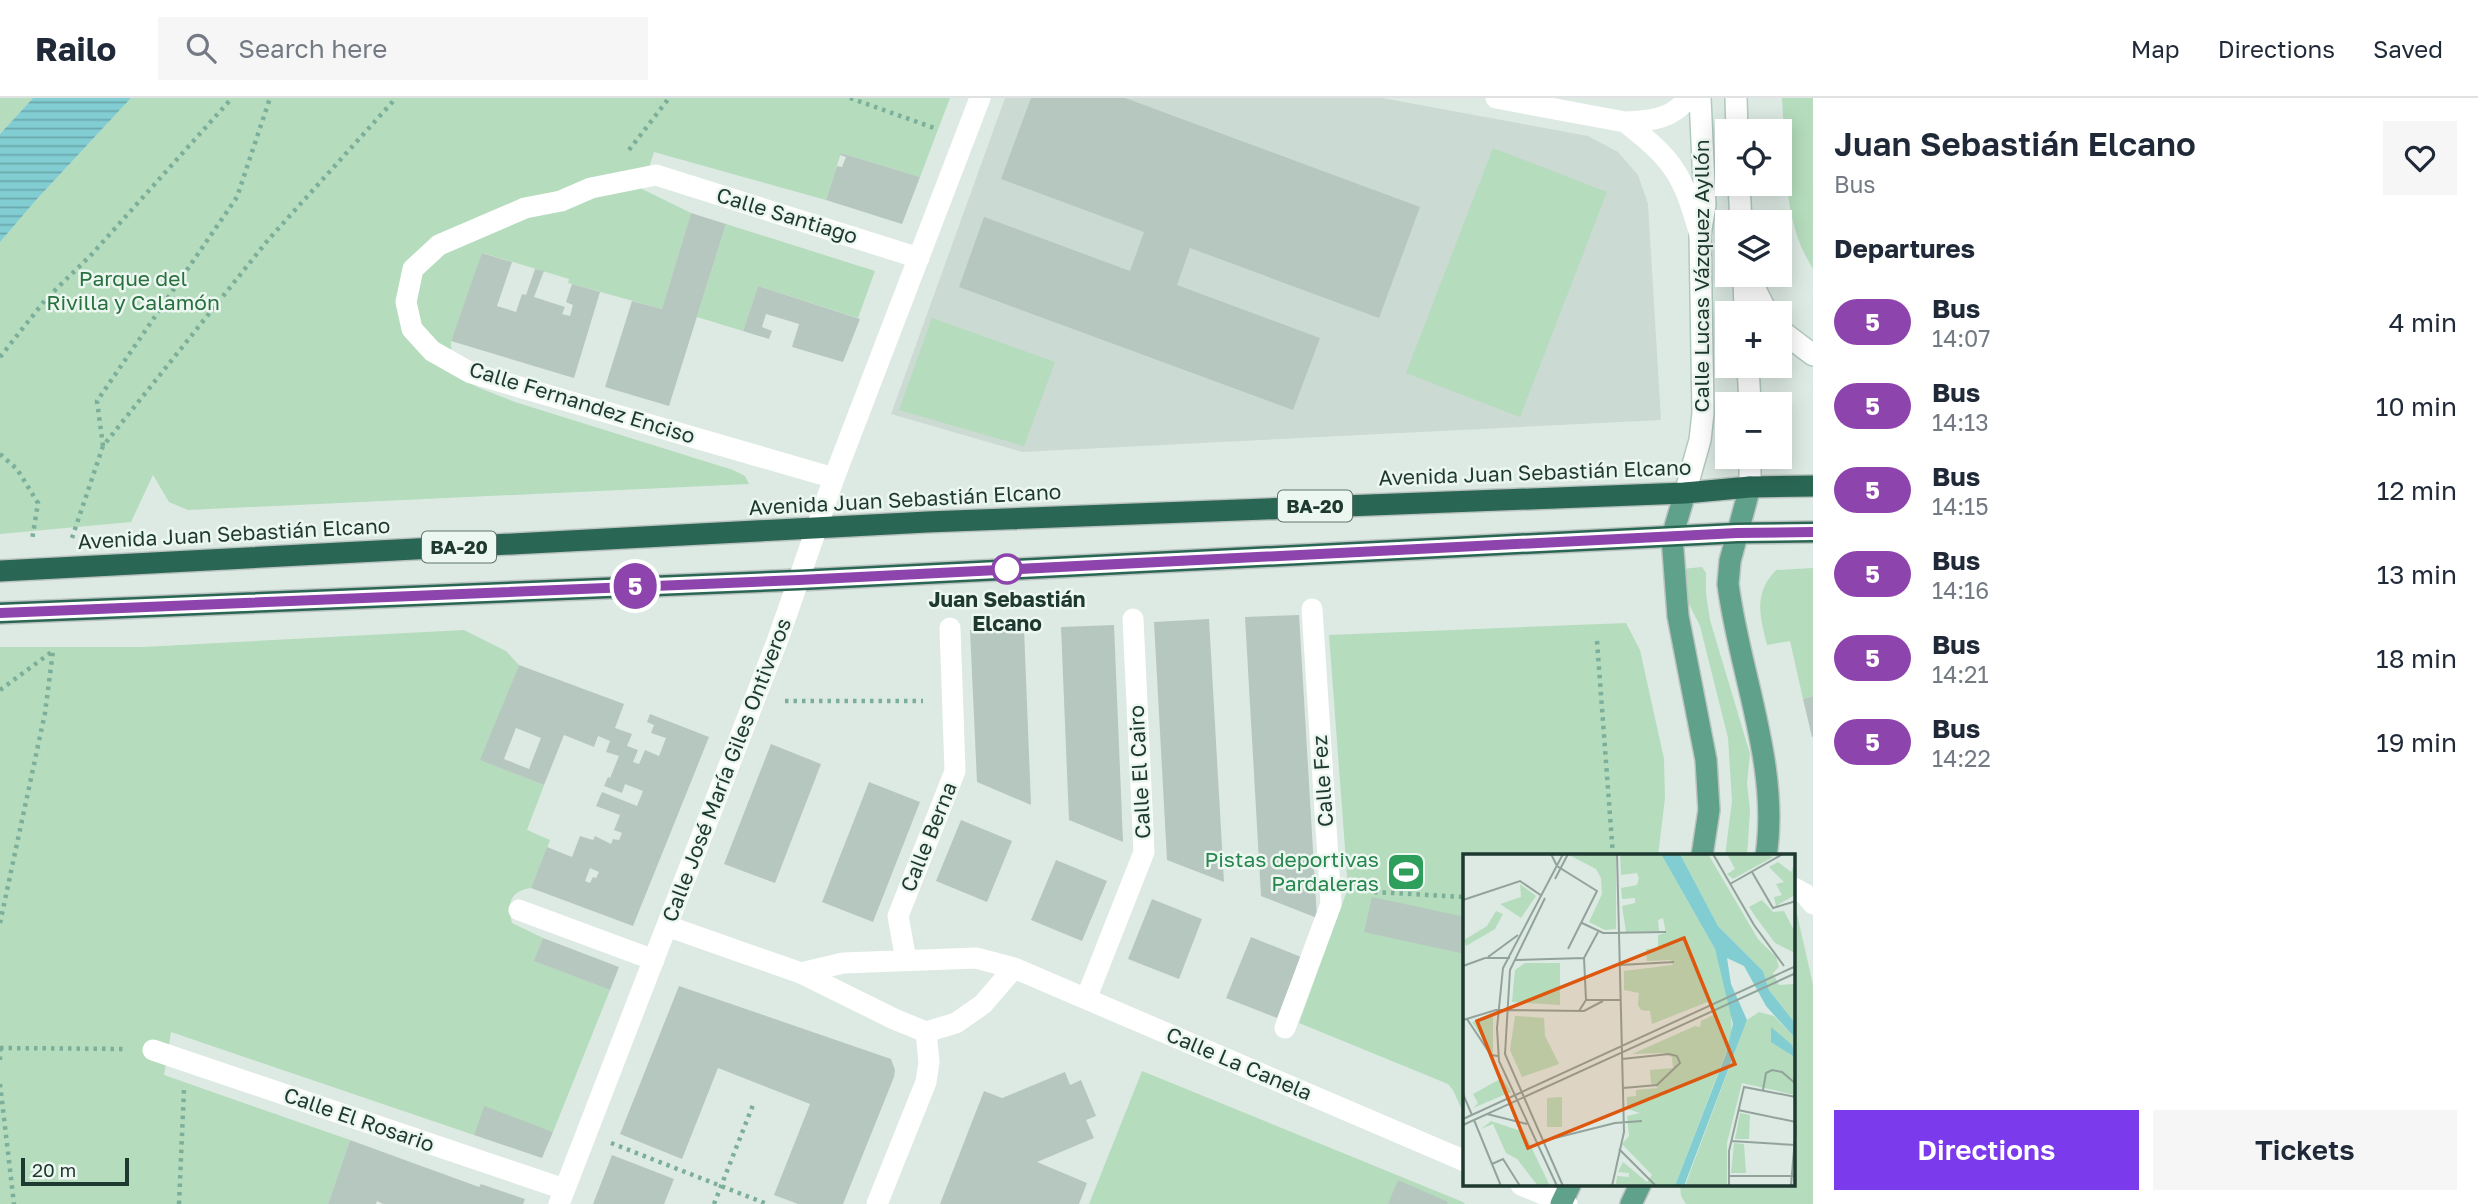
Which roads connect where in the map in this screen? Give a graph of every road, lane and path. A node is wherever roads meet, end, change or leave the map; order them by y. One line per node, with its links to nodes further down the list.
1 (232, 98): 20 (path)
2 (270, 98): 21 (path)
3 (396, 98): 21 (path)
4 (670, 98): 15 (path)
5 (850, 98): 13 (path)
6 (979, 98): 13 (street, Calle José María Giles Ontiveros)
7 (1496, 98): 12 (street)
8 (1688, 98): 12 (street)
9 (1700, 98): 16 (street, Calle Lucas Vázquez Ayllón)
10 (1735, 98): 11 (street, Calle Lucas Vázquez Ayllón)
11 (1736, 119)
12 (1625, 122): 16 (street)
13 (964, 139): 17 (street, Calle José María Giles Ontiveros)
14 (656, 175): 15 (street, Calle Fernandez Enciso); 17 (street, Calle Santiago)
15 (591, 188): 24 (street, Calle Fernandez Enciso)
16 (1700, 234): 27 (street, Calle Lucas Vázquez Ayllón)
17 (919, 257): 24 (street, Calle José María Giles Ontiveros)
18 (1792, 339): 19 (street)
19 (1813, 355)
20 (0, 357)
21 (103, 446): 32 (path)
22 (0, 454): 33 (path)
23 (1750, 469): 26 (street)
24 (834, 478): 28 (street, Calle José María Giles Ontiveros)
25 (1813, 486): 26 (highway, Avenida Juan Sebastián Elcano / BA-20)
26 (1750, 487): 27 (highway, Avenida Juan Sebastián Elcano / BA-20); 30 (main road)
27 (1685, 493): 28 (highway, Avenida Juan Sebastián Elcano / BA-20); 31 (main road)
28 (817, 529): 34 (highway, Avenida Juan Sebastián Elcano / BA-20); 35 (street, Calle José María Giles Ontiveros)
29 (1813, 532): 30 (highway, BA-20)
30 (1737, 533): 31 (highway, BA-20); 46 (main road)
31 (1672, 537): 35 (highway, BA-20); 45 (main road)
32 (73, 538)
33 (32, 540)
34 (0, 570)
35 (799, 580): 37 (highway, BA-20); 53 (street, Calle José María Giles Ontiveros)
36 (1312, 609): 59 (street, Calle Fez)
37 (0, 613)
38 (1133, 619): 58 (street, Calle El Cairo)
39 (950, 628): 43 (street, Calle Berna)
40 (1597, 641): 44 (path)
41 (0, 691): 52 (path)
42 (785, 701): 43 (path)
43 (952, 701): 55 (street, Calle Berna)
44 (1613, 854)
45 (1702, 854)
46 (1766, 854)
47 (1796, 889): 50 (street)
48 (1374, 892): 49 (path)
49 (1463, 897)
50 (1813, 904)
51 (519, 910): 54 (street)
52 (0, 923)
53 (667, 926): 54 (street, Calle José María Giles Ontiveros); 57 (street)
54 (653, 960): 67 (street, Calle José María Giles Ontiveros)
55 (906, 960): 56 (street, Calle La Canela); 57 (street, Calle La Canela)
56 (1014, 968): 58 (street, Calle La Canela); 60 (street)
57 (801, 973): 60 (street)
58 (1086, 999): 68 (street, Calle La Canela)
59 (1284, 1028)
60 (926, 1032): 78 (street)
61 (0, 1048): 62 (path); 64 (path)
62 (153, 1050): 63 (street, Calle El Rosario)
63 (185, 1061): 72 (street, Calle El Rosario); 75 (path)
64 (0, 1064)
65 (0, 1084): 74 (path)
66 (753, 1105): 69 (path)
67 (586, 1133): 69 (path); 72 (street, Calle José María Giles Ontiveros)
68 (1463, 1160)
69 (721, 1186): 76 (path); 77 (path)
70 (1524, 1186): 73 (street)
71 (1640, 1186): 79 (main road)
72 (561, 1197)
73 (1565, 1199)
74 (14, 1204)
75 (179, 1204)
76 (714, 1204)
77 (767, 1204)
78 (877, 1204)
79 (1631, 1204)

